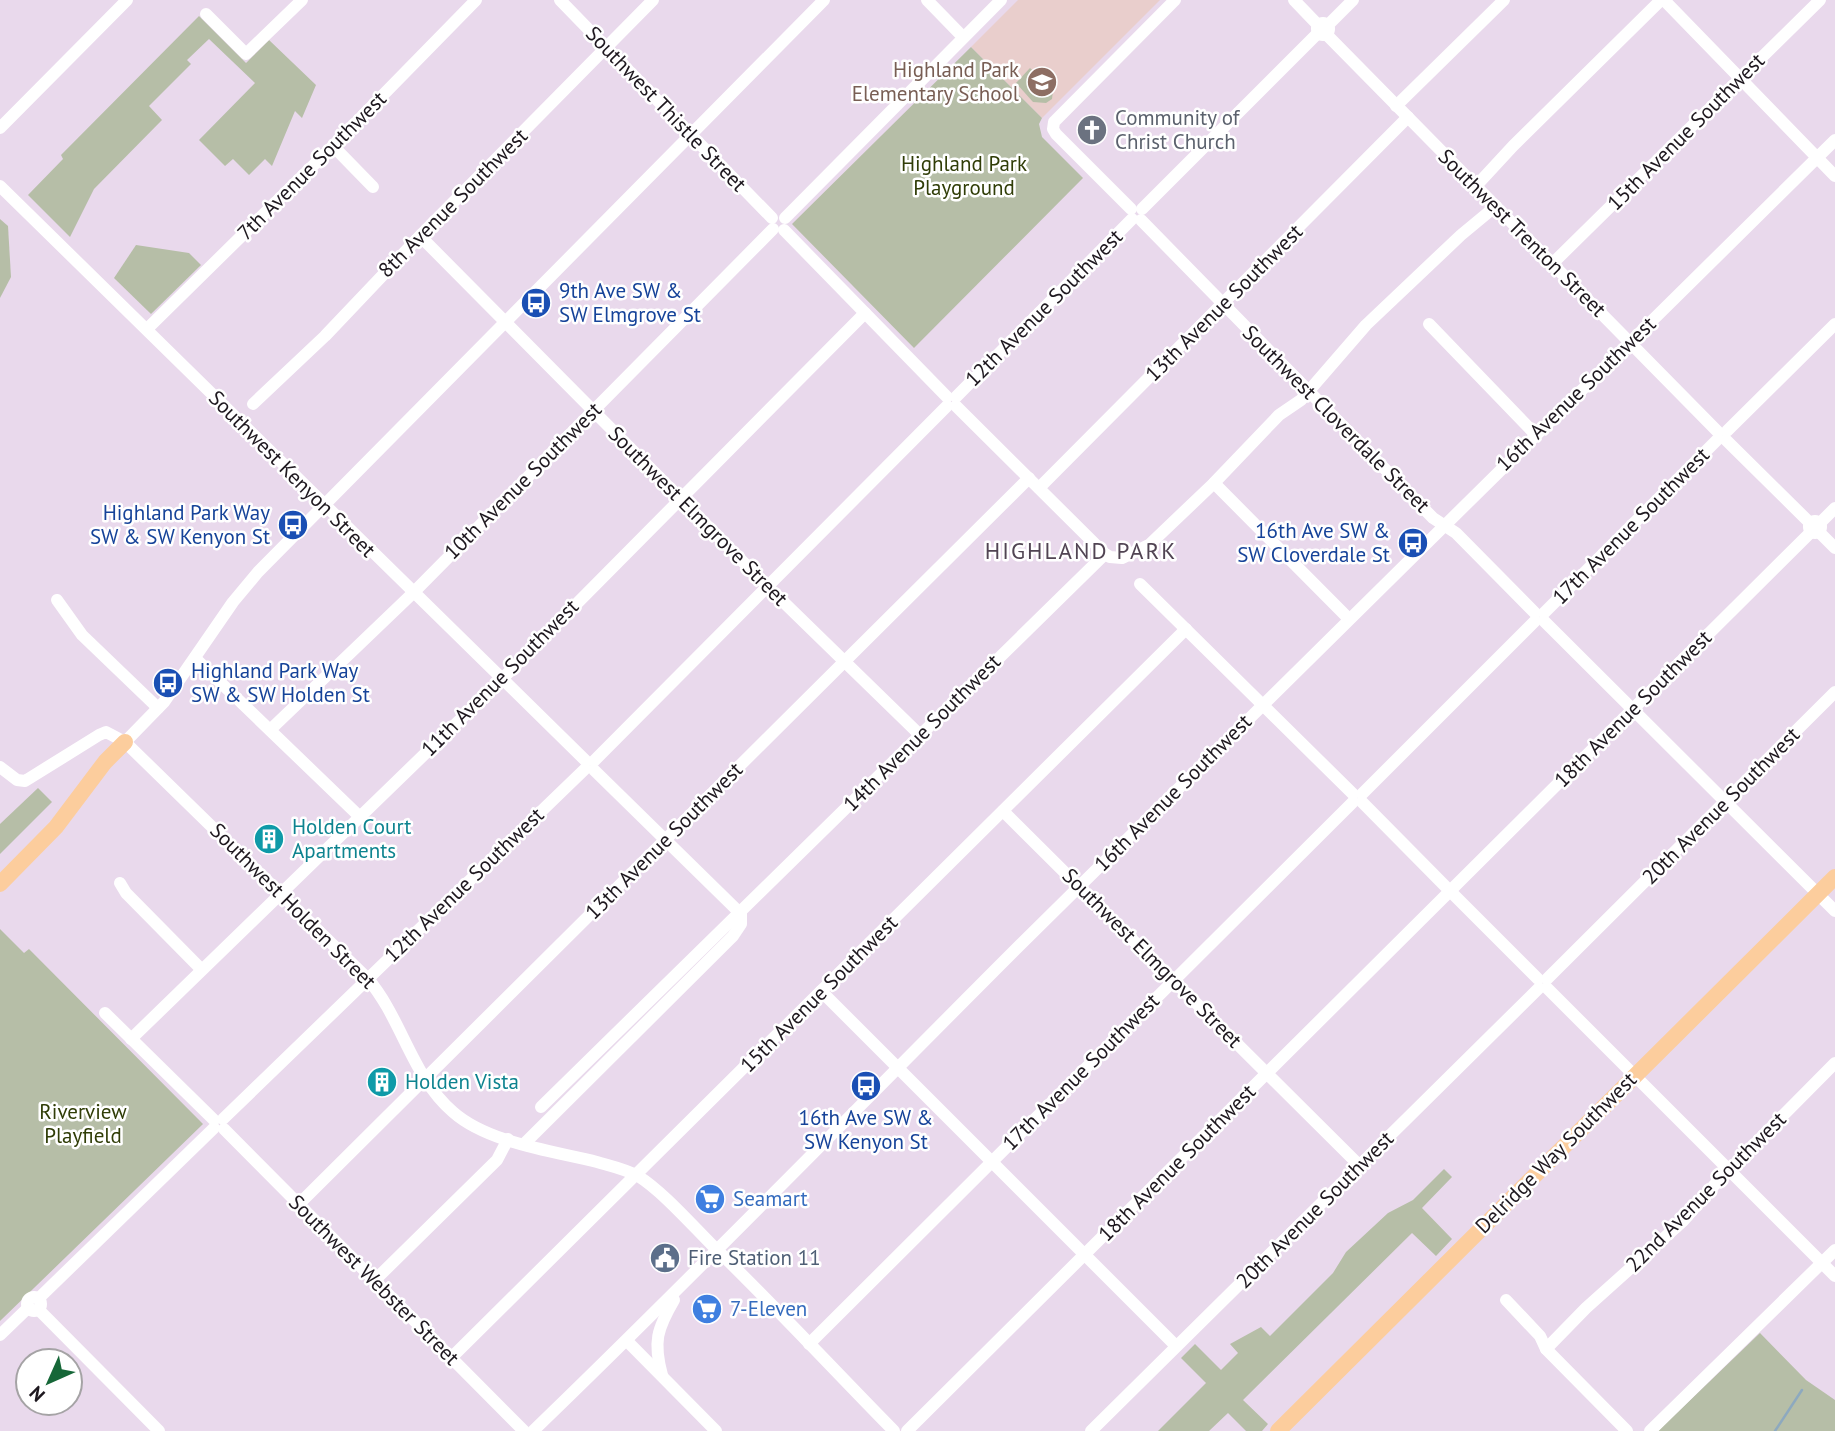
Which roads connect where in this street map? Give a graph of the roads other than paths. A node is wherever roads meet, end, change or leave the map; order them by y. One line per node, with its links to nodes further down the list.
1 (127, 0): 22 (street)
2 (302, 0): 15 (street)
3 (476, 0): 25 (street, 7th Avenue Southwest)
4 (560, 0): 18 (street, Southwest Thistle Street)
5 (653, 0): 18 (street, 8th Avenue Southwest)
6 (824, 0): 23 (street)
7 (927, 0): 17 (street)
8 (1000, 0): 17 (street, 10th Avenue Southwest)
9 (1175, 0): 32 (street, Southwest Cloverdale Street)
10 (1294, 0): 16 (street, Southwest Trenton Street)
11 (1353, 0): 16 (street, 12th Avenue Southwest)
12 (1504, 0): 20 (street)
13 (1663, 0): 19 (street); 29 (street)
14 (1820, 0): 19 (street, 15th Avenue Southwest)
15 (206, 14)
16 (1322, 29): 20 (street, Southwest Trenton Street); 32 (street, 12th Avenue Southwest)
17 (963, 37): 33 (street, 10th Avenue Southwest)
18 (606, 48): 23 (street, Southwest Thistle Street); 34 (street, 8th Avenue Southwest)
19 (1740, 79): 26 (street); 35 (street, 15th Avenue Southwest)
20 (1396, 106): 21 (street, Southwest Trenton Street)
21 (1408, 117): 29 (street, Southwest Trenton Street); 36 (street, 13th Avenue Southwest)
22 (0, 128)
23 (691, 135): 33 (street, Southwest Thistle Street); 38 (street)
24 (1835, 140): 26 (street, 16th Avenue Southwest)
25 (333, 146): 30 (street); 41 (street, 7th Avenue Southwest)
26 (1817, 158): 27 (street); 42 (street, 16th Avenue Southwest)
27 (1835, 176)
28 (0, 186): 41 (street, Southwest Kenyon Street)
29 (1476, 186): 31 (street, Southwest Trenton Street)
30 (373, 187)
31 (1496, 206): 35 (street, Southwest Trenton Street); 43 (street)
32 (1136, 214): 36 (street, Southwest Cloverdale Street); 44 (street, 12th Avenue Southwest)
33 (778, 224): 37 (street, Southwest Thistle Street); 46 (street, 10th Avenue Southwest)
34 (420, 236): 38 (street, Southwest Elmgrove Street); 45 (street, 8th Avenue Southwest)
35 (1553, 264): 42 (street, Southwest Trenton Street)
36 (1223, 304): 43 (street, Southwest Cloverdale Street); 51 (street, 13th Avenue Southwest)
37 (865, 313): 44 (street, Southwest Thistle Street); 52 (street, 11th Avenue Southwest)
38 (506, 321): 46 (street, Southwest Elmgrove Street); 53 (street)
39 (1429, 324): 47 (street)
40 (1835, 324): 48 (street, 17th Avenue Southwest)
41 (147, 330): 53 (street, Southwest Kenyon Street)
42 (1629, 342): 47 (street, 16th Avenue Southwest); 48 (street, Southwest Trenton Street)
43 (1309, 391): 50 (street); 55 (street, Southwest Cloverdale Street)
44 (951, 401): 49 (street, Southwest Thistle Street); 60 (street, 12th Avenue Southwest)
45 (253, 404)
46 (593, 410): 52 (street, Southwest Elmgrove Street); 61 (street, 10th Avenue Southwest)
47 (1535, 434): 55 (street, 16th Avenue Southwest)
48 (1722, 435): 56 (street, Southwest Trenton Street); 63 (street, 17th Avenue Southwest)
49 (1029, 478): 51 (street, Southwest Thistle Street); 67 (street, 13th Avenue Southwest)
50 (1214, 482): 58 (street); 64 (street)
51 (1040, 488): 58 (street, Southwest Thistle Street)
52 (680, 498): 60 (street, Southwest Elmgrove Street); 68 (street, 11th Avenue Southwest)
53 (325, 507): 61 (street, Southwest Kenyon Street); 66 (street)
54 (1835, 508): 56 (street, 18th Avenue Southwest)
55 (1443, 524): 63 (street, Southwest Cloverdale Street); 64 (street, 16th Avenue Southwest)
56 (1815, 528): 57 (street, Southwest Trenton Street); 72 (street, 18th Avenue Southwest)
57 (1835, 548)
58 (1105, 554): 74 (street, 14th Avenue Southwest)
59 (1140, 584): 65 (street)
60 (767, 586): 67 (street, Southwest Elmgrove Street); 76 (street, 12th Avenue Southwest)
61 (413, 593): 68 (street, Southwest Kenyon Street); 73 (street, 10th Avenue Southwest)
62 (57, 600): 71 (street)
63 (1539, 617): 72 (street, Southwest Cloverdale Street); 78 (street, 17th Avenue Southwest)
64 (1348, 618): 70 (street, 16th Avenue Southwest)
65 (1185, 629): 70 (street); 80 (street, 15th Avenue Southwest)
66 (195, 657): 71 (street); 73 (street)
67 (846, 662): 74 (street, Southwest Elmgrove Street); 82 (street, 13th Avenue Southwest)
68 (501, 680): 76 (street, Southwest Kenyon Street); 81 (street, 11th Avenue Southwest)
69 (1835, 692): 79 (street, 20th Avenue Southwest)
70 (1262, 704): 78 (street); 86 (street, 16th Avenue Southwest)
71 (158, 709): 75 (street)
72 (1633, 709): 79 (street, Southwest Cloverdale Street); 87 (street, 18th Avenue Southwest)
73 (271, 729): 81 (street)
74 (920, 734): 91 (street, 14th Avenue Southwest)
75 (125, 741): 77 (street); 85 (main road); 88 (street, Southwest Holden Street)
76 (590, 765): 82 (street, Southwest Kenyon Street); 93 (street, 12th Avenue Southwest)
77 (0, 768)
78 (1357, 798): 87 (street); 94 (street, 17th Avenue Southwest)
79 (1725, 801): 89 (street, Southwest Cloverdale Street); 95 (street, 20th Avenue Southwest)
80 (1003, 811): 86 (street, Southwest Elmgrove Street); 96 (street, 15th Avenue Southwest)
81 (359, 816): 88 (street, 11th Avenue Southwest)
82 (665, 840): 91 (street, Southwest Kenyon Street); 103 (street, 13th Avenue Southwest)
83 (1835, 877): 89 (main road, Delridge Way Southwest)
84 (120, 883): 92 (street)
85 (0, 884)
86 (1080, 886): 94 (street, Southwest Elmgrove Street); 100 (street, 16th Avenue Southwest)
87 (1450, 891): 95 (street); 101 (street, 18th Avenue Southwest)
88 (280, 893): 92 (street, 11th Avenue Southwest); 93 (street, Southwest Holden Street)
89 (1818, 894): 90 (street, Southwest Cloverdale Street); 102 (main road, Delridge Way Southwest)
90 (1835, 911)
91 (741, 914): 104 (street, 14th Avenue Southwest); 107 (street, 14th Avenue Southwest)
92 (201, 969): 98 (street, 11th Avenue Southwest)
93 (368, 979): 103 (street, Southwest Holden Street); 105 (street, 12th Avenue Southwest)
94 (1174, 980): 101 (street, Southwest Elmgrove Street); 108 (street, 17th Avenue Southwest)
95 (1543, 984): 102 (street); 109 (street, 20th Avenue Southwest)
96 (821, 991): 100 (street); 111 (street, 15th Avenue Southwest)
97 (105, 1013): 98 (street, Southwest Webster Street)
98 (131, 1039): 105 (street, Southwest Webster Street)
99 (1835, 1063): 110 (street, 22nd Avenue Southwest)
100 (898, 1066): 108 (street); 114 (street, 16th Avenue Southwest)
101 (1267, 1073): 109 (street, Southwest Elmgrove Street); 115 (street, 18th Avenue Southwest)
102 (1635, 1075): 110 (street); 136 (main road, Delridge Way Southwest)
103 (424, 1079): 106 (street, Southwest Holden Street); 112 (street, 13th Avenue Southwest)
104 (541, 1107)
105 (219, 1124): 112 (street, Southwest Webster Street); 121 (street, 12th Avenue Southwest)
106 (508, 1139): 107 (street, Southwest Holden Street); 118 (street)
107 (524, 1144): 111 (street, Southwest Holden Street)
108 (992, 1161): 115 (street); 124 (street, 17th Avenue Southwest)
109 (1360, 1166): 125 (street, 20th Avenue Southwest)
110 (1729, 1170): 116 (street); 126 (street, 22nd Avenue Southwest)
111 (636, 1175): 114 (street, Southwest Holden Street); 127 (street, 15th Avenue Southwest)
112 (299, 1204): 118 (street, Southwest Webster Street)
113 (1835, 1250): 116 (street)
114 (718, 1251): 119 (street, 16th Avenue Southwest); 124 (street, Southwest Holden Street)
115 (1085, 1255): 125 (street); 134 (street, 18th Avenue Southwest)
116 (1822, 1263): 117 (street); 138 (street)
117 (1835, 1276)
118 (375, 1280): 127 (street, Southwest Webster Street)
119 (683, 1285): 123 (street, 16th Avenue Southwest); 128 (street)
120 (1506, 1300): 126 (street)
121 (35, 1305): 122 (street, 12th Avenue Southwest); 130 (street)
122 (0, 1335)
123 (627, 1341): 128 (street); 132 (street, 16th Avenue Southwest)
124 (809, 1344): 133 (street, Southwest Holden Street)
125 (1176, 1346): 135 (street, 20th Avenue Southwest)
126 (1546, 1349): 137 (street)
127 (452, 1358): 131 (street, Southwest Webster Street)
128 (662, 1376): 129 (street)
129 (712, 1426)
130 (159, 1431)
131 (524, 1431)
132 (533, 1431)
133 (894, 1431)
134 (907, 1431)
135 (1091, 1431)
136 (1278, 1431)
137 (1628, 1431)
138 (1650, 1431)

